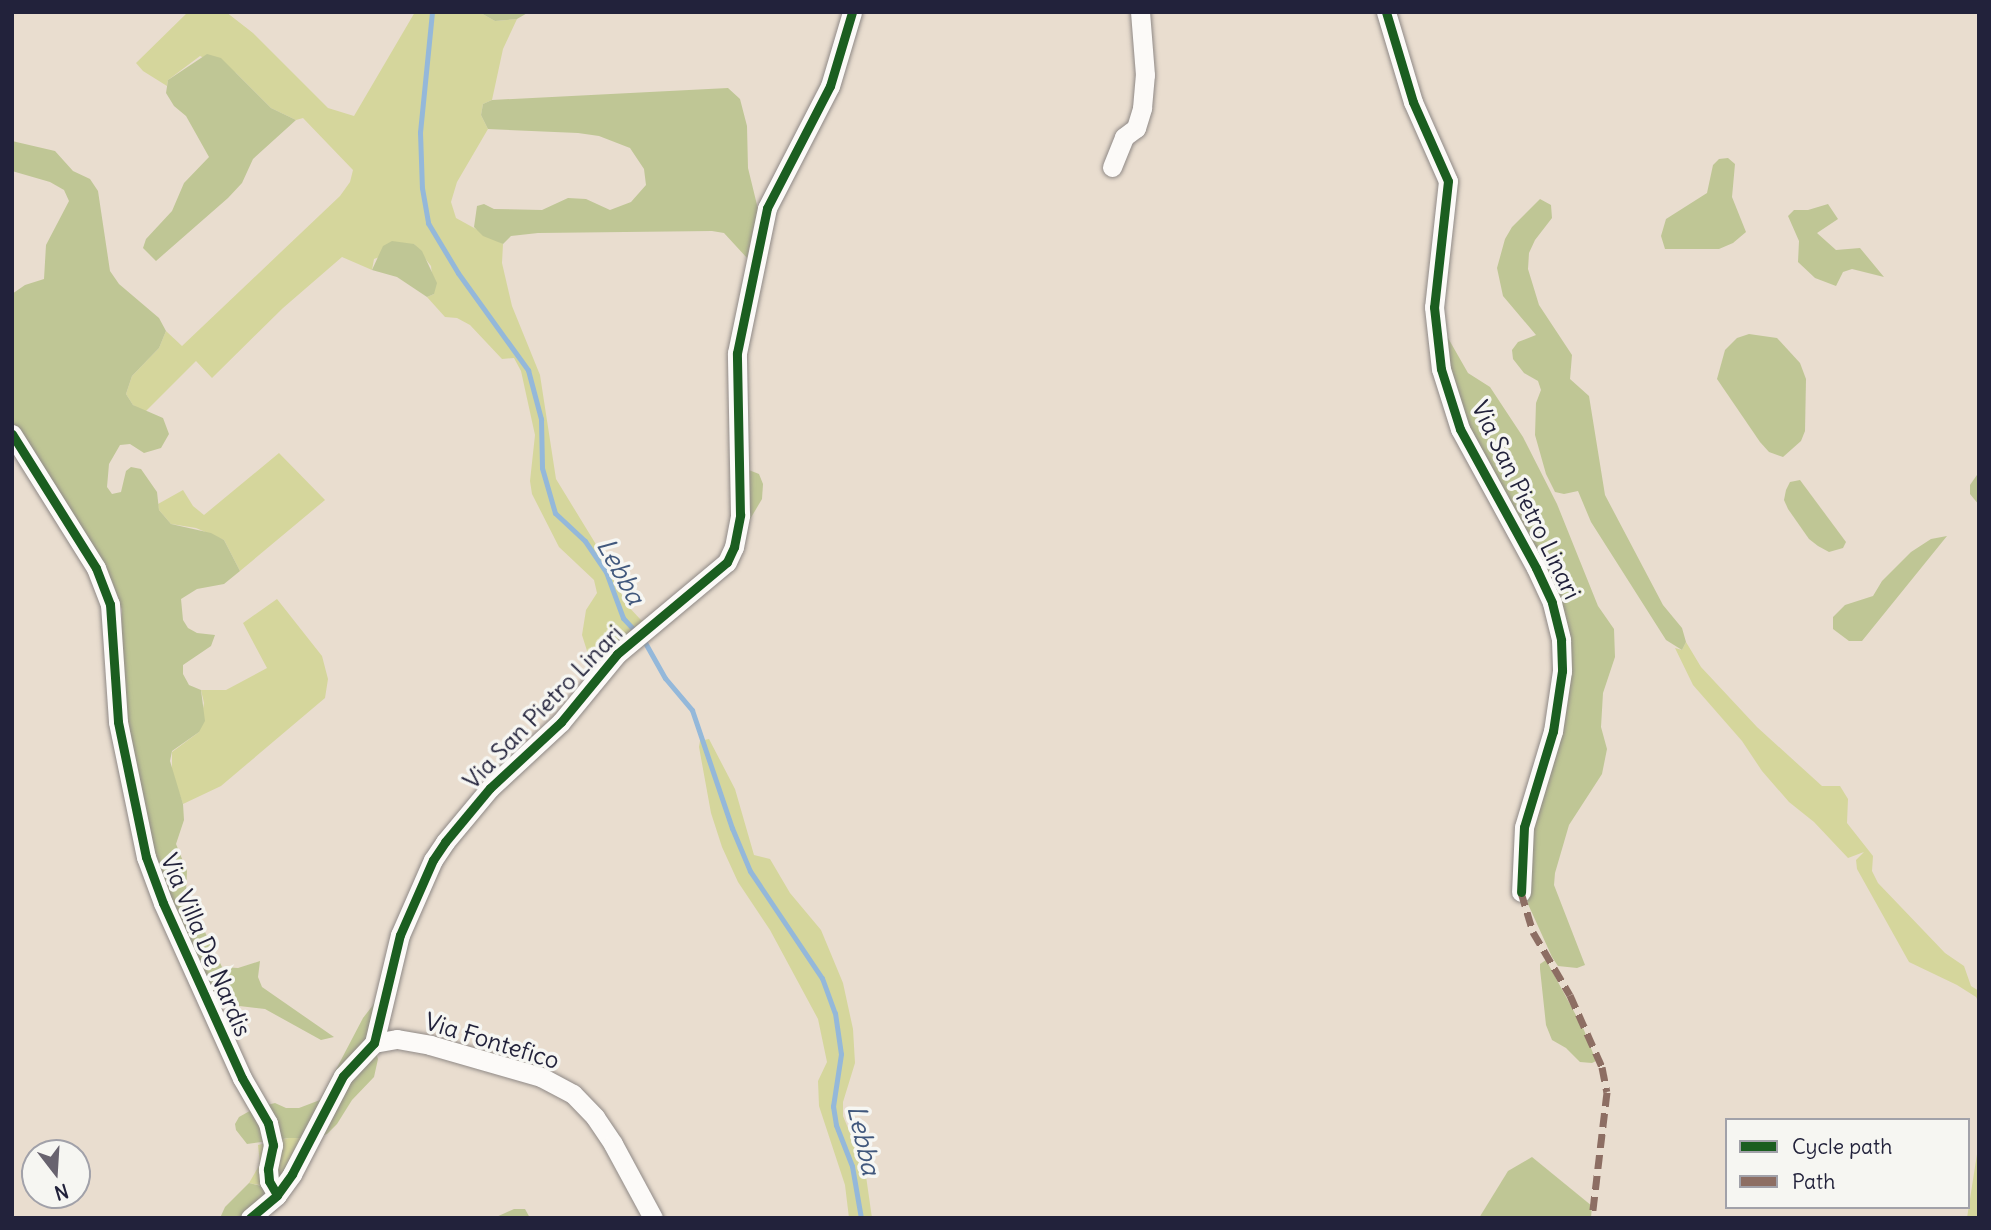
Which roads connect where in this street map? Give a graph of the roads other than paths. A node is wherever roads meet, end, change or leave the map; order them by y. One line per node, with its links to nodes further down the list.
1 (852, 12): 7 (street, Via San Pietro Linari)
2 (1140, 12): 4 (street)
3 (1386, 12): 6 (street, Via San Pietro Linari)
4 (1112, 167)
5 (12, 434): 8 (street, Via Villa De Nardis)
6 (1521, 892)
7 (374, 1043): 8 (street, Via San Pietro Linari); 10 (street, Via Fontefico)
8 (277, 1195): 9 (street, Via San Pietro Linari)
9 (250, 1218)
10 (653, 1218)

